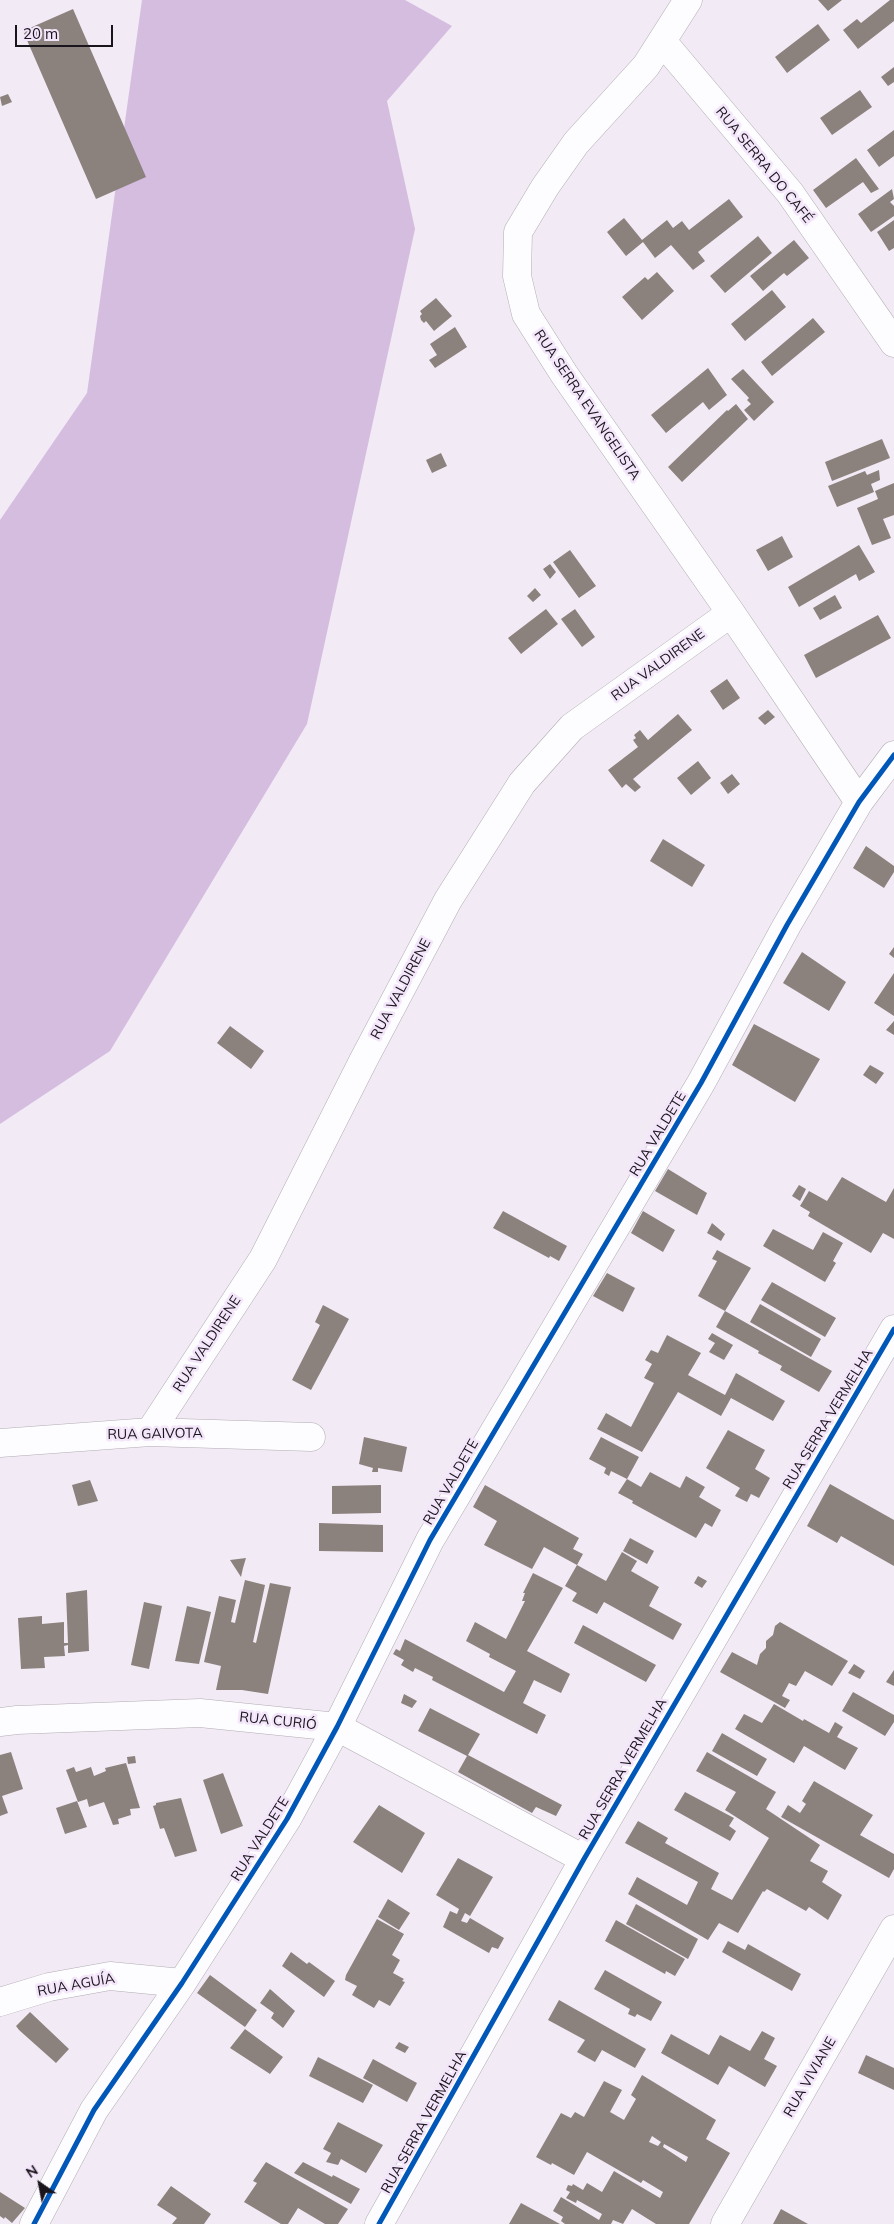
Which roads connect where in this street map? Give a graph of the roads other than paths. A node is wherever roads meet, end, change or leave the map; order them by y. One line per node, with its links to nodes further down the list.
1 (688, 0): 2 (street, RUA SERRA EVANGELISTA)
2 (662, 41): 3 (street, RUA SERRA DO CAFÉ); 4 (street, RUA SERRA EVANGELISTA)
3 (894, 343)
4 (731, 613): 6 (street, RUA SERRA EVANGELISTA); 8 (street, RUA VALDIRENE)
5 (894, 755): 6 (street, RUA VALDETE)
6 (859, 802): 12 (street, RUA VALDETE)
7 (894, 1329): 13 (street, RUA SERRA VERMELHA)
8 (150, 1432): 9 (street, RUA GAIVOTA); 10 (street, RUA GAIVOTA)
9 (311, 1437)
10 (0, 1443)
11 (0, 1722): 12 (street, RUA CURIÓ)
12 (337, 1727): 13 (street, RUA CURIÓ); 15 (street, RUA VALDETE)
13 (584, 1859): 18 (street, RUA SERRA VERMELHA)
14 (894, 1930): 19 (street, RUA VIVIANE)
15 (182, 1983): 16 (street, RUA AGUÍA); 17 (street, RUA VALDETE)
16 (0, 2002)
17 (34, 2224)
18 (379, 2224)
19 (725, 2224)

